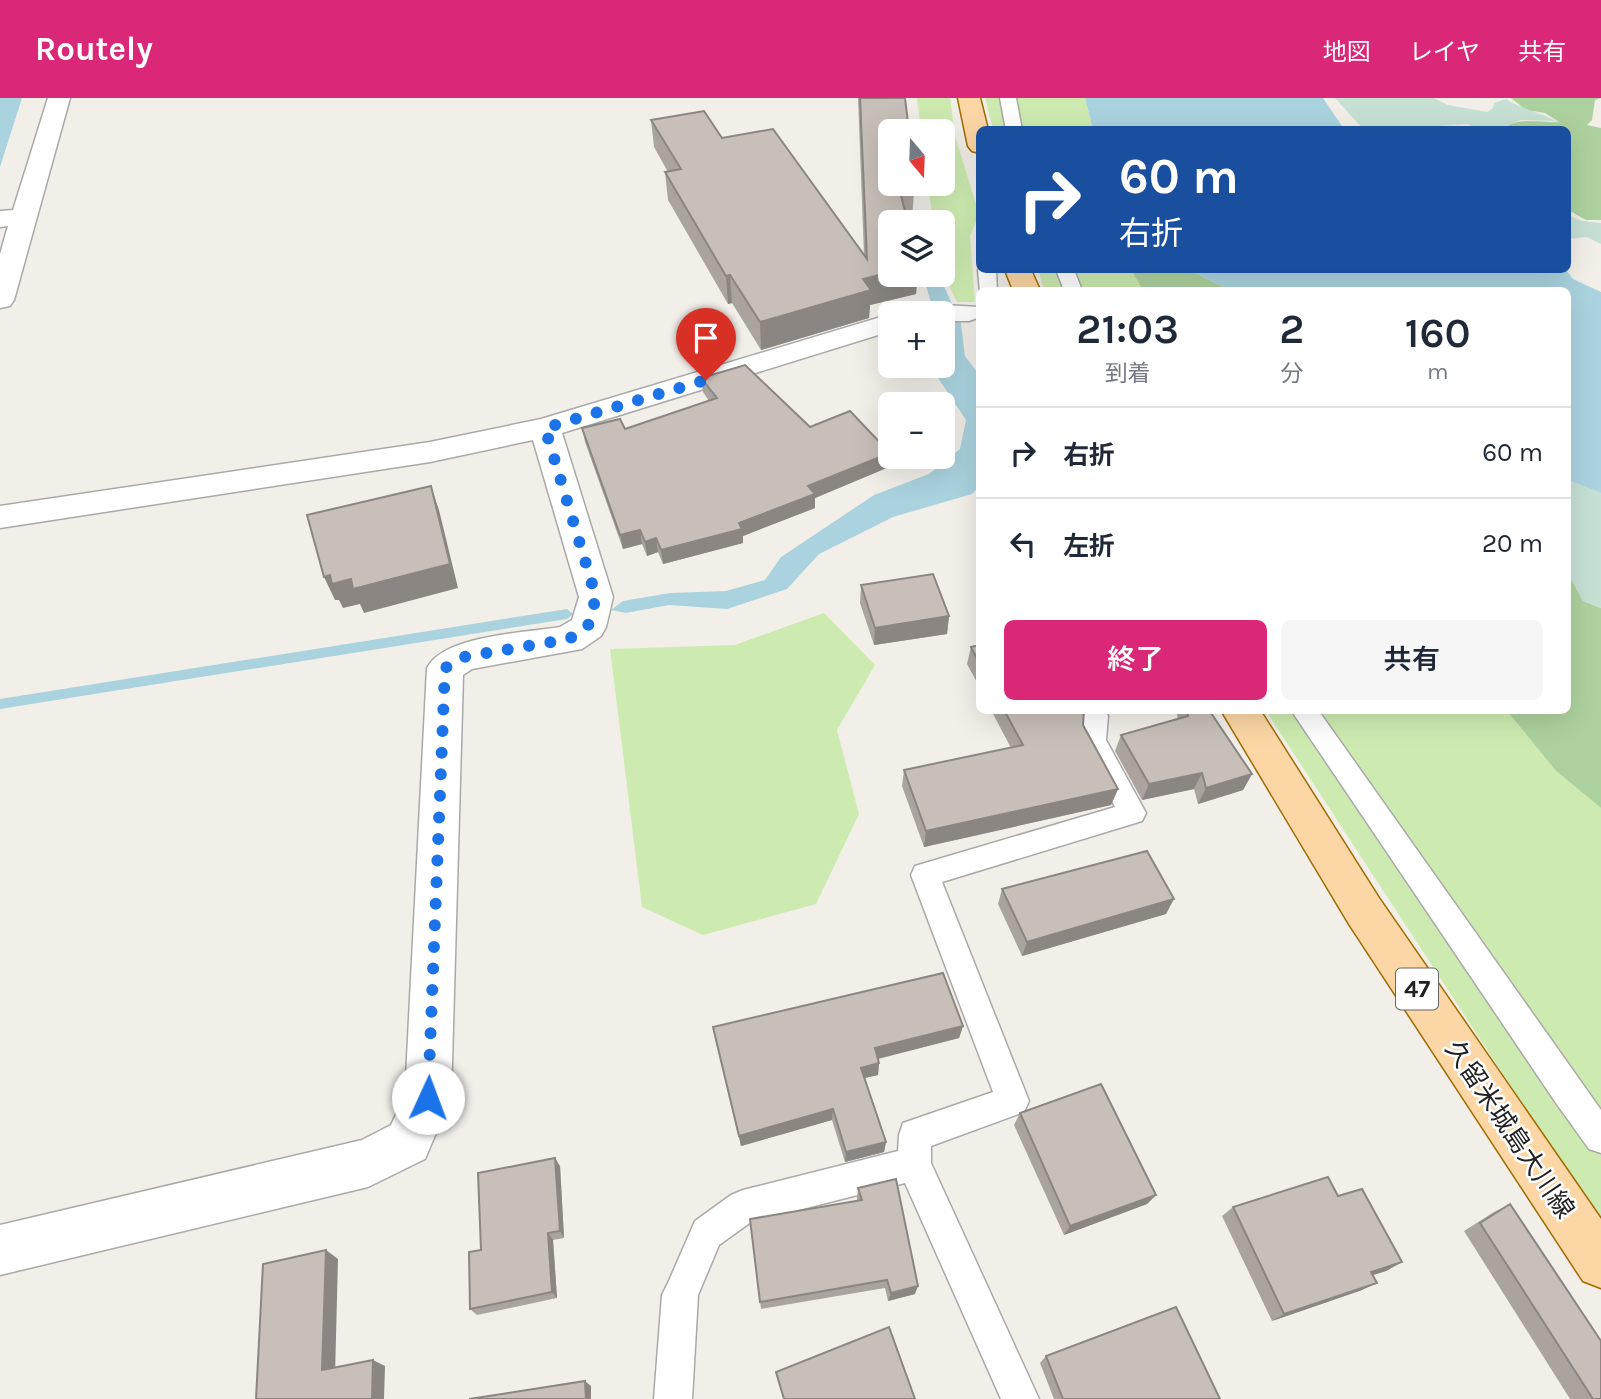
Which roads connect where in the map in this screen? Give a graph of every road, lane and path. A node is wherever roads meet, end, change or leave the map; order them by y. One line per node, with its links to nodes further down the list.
1 (59, 98): 6 (street)
2 (969, 98): 5 (main road)
3 (1008, 98): 4 (lane)
4 (1013, 126)
5 (976, 129)
6 (12, 218): 7 (street)
7 (0, 300)
8 (878, 326): 9 (street)
9 (545, 428): 10 (street); 16 (street)
10 (0, 517)
11 (1094, 714): 15 (lane)
12 (1242, 714): 17 (main road, 久留米城島大川線 / 47)
13 (1307, 714): 14 (lane)
14 (1601, 1137)
15 (914, 1164): 18 (lane); 19 (lane)
16 (0, 1250)
17 (1601, 1263)
18 (673, 1399)
19 (1020, 1399)

